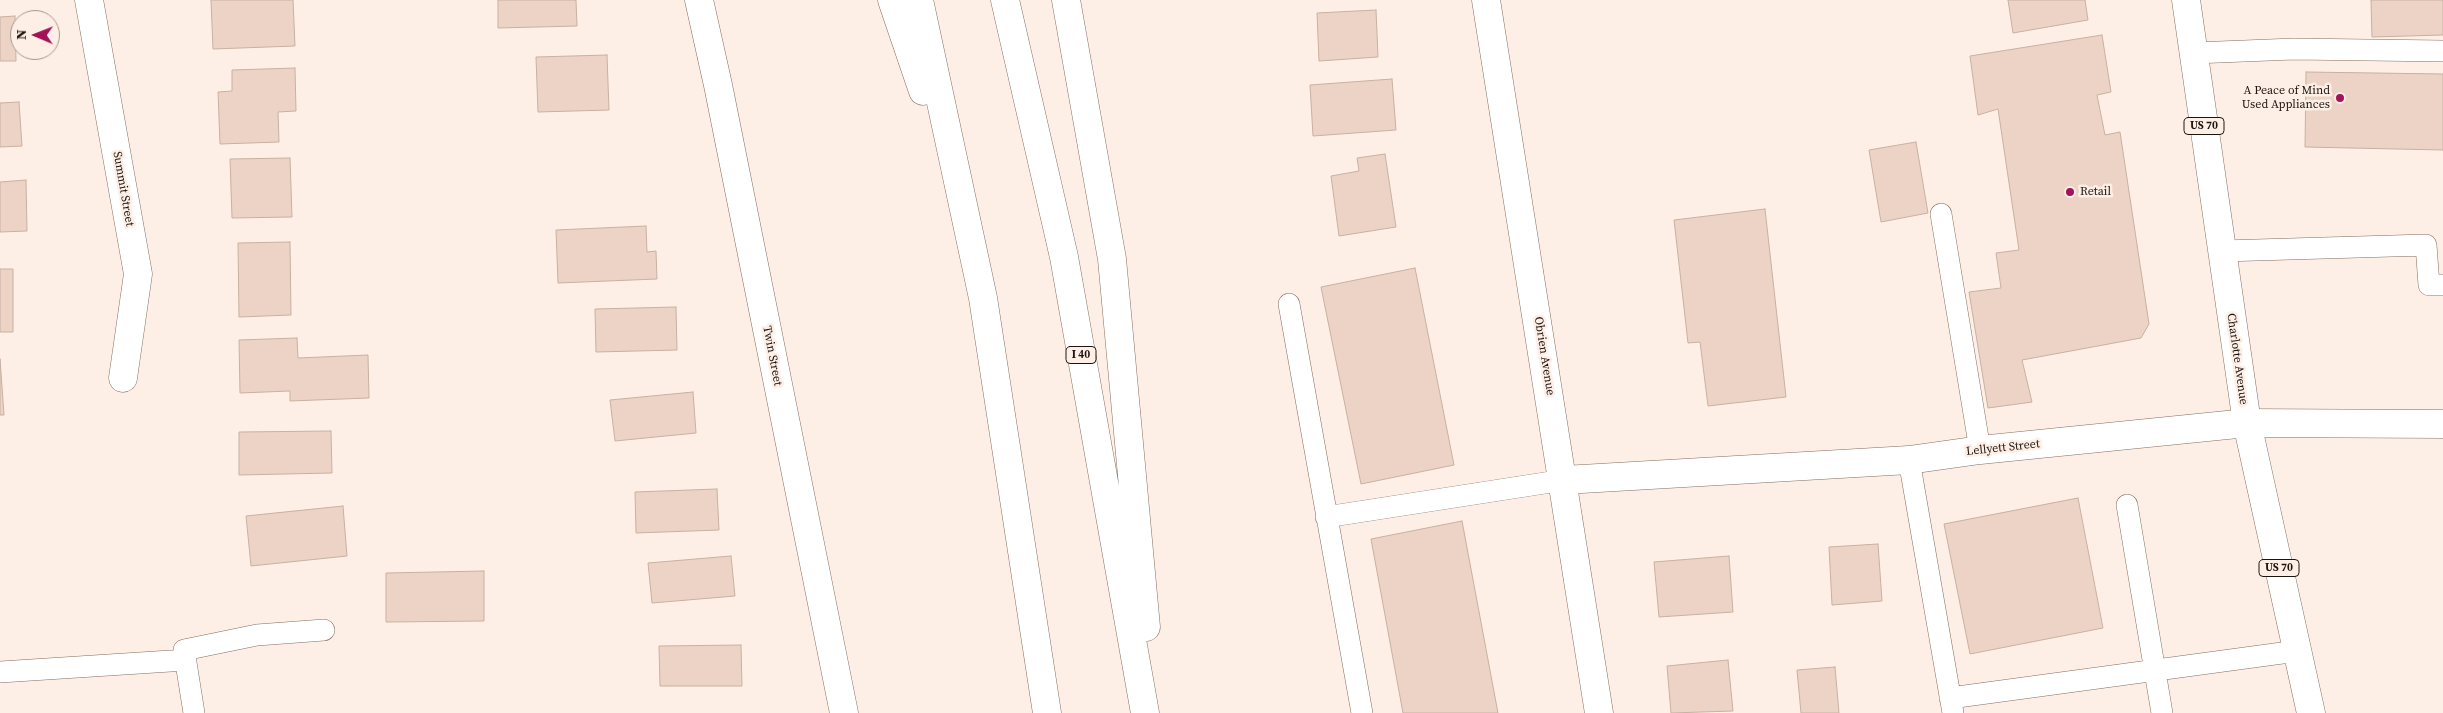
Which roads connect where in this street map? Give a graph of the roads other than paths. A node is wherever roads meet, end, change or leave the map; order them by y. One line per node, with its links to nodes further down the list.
1 (89, 0): 16 (main road, Summit Street)
2 (699, 0): 31 (main road, Twin Street)
3 (892, 0): 11 (main road)
4 (919, 0): 11 (main road)
5 (1005, 0): 33 (main road, I 40)
6 (1066, 0): 34 (main road)
7 (1486, 0): 21 (main road, Obrien Avenue)
8 (2186, 0): 10 (main road, Charlotte Avenue / US 70)
9 (2443, 51): 10 (lane)
10 (2194, 53): 13 (main road, Charlotte Avenue / US 70)
11 (964, 208): 32 (main road)
12 (1942, 214): 19 (lane)
13 (2222, 251): 14 (lane); 17 (main road, Charlotte Avenue / US 70)
14 (2443, 285)
15 (1289, 304): 23 (lane)
16 (123, 378)
17 (2247, 423): 18 (main road, Lellyett Street); 19 (main road, Lellyett Street); 25 (main road, Charlotte Avenue / US 70)
18 (2443, 424)
19 (1980, 450): 20 (main road, Lellyett Street)
20 (1909, 460): 21 (main road, Lellyett Street); 29 (lane)
21 (1564, 480): 23 (lane); 36 (main road, Obrien Avenue)
22 (2128, 504): 27 (lane)
23 (1326, 517): 35 (lane)
24 (324, 630): 26 (lane)
25 (2297, 651): 27 (lane); 38 (main road, Charlotte Avenue / US 70)
26 (186, 660): 28 (lane); 30 (lane)
27 (2154, 670): 29 (lane); 37 (lane)
28 (0, 672)
29 (1951, 706)
30 (194, 713)
31 (844, 713)
32 (1047, 713)
33 (1145, 713)
34 (1154, 713)
35 (1362, 713)
36 (1599, 713)
37 (2162, 713)
38 (2311, 713)

